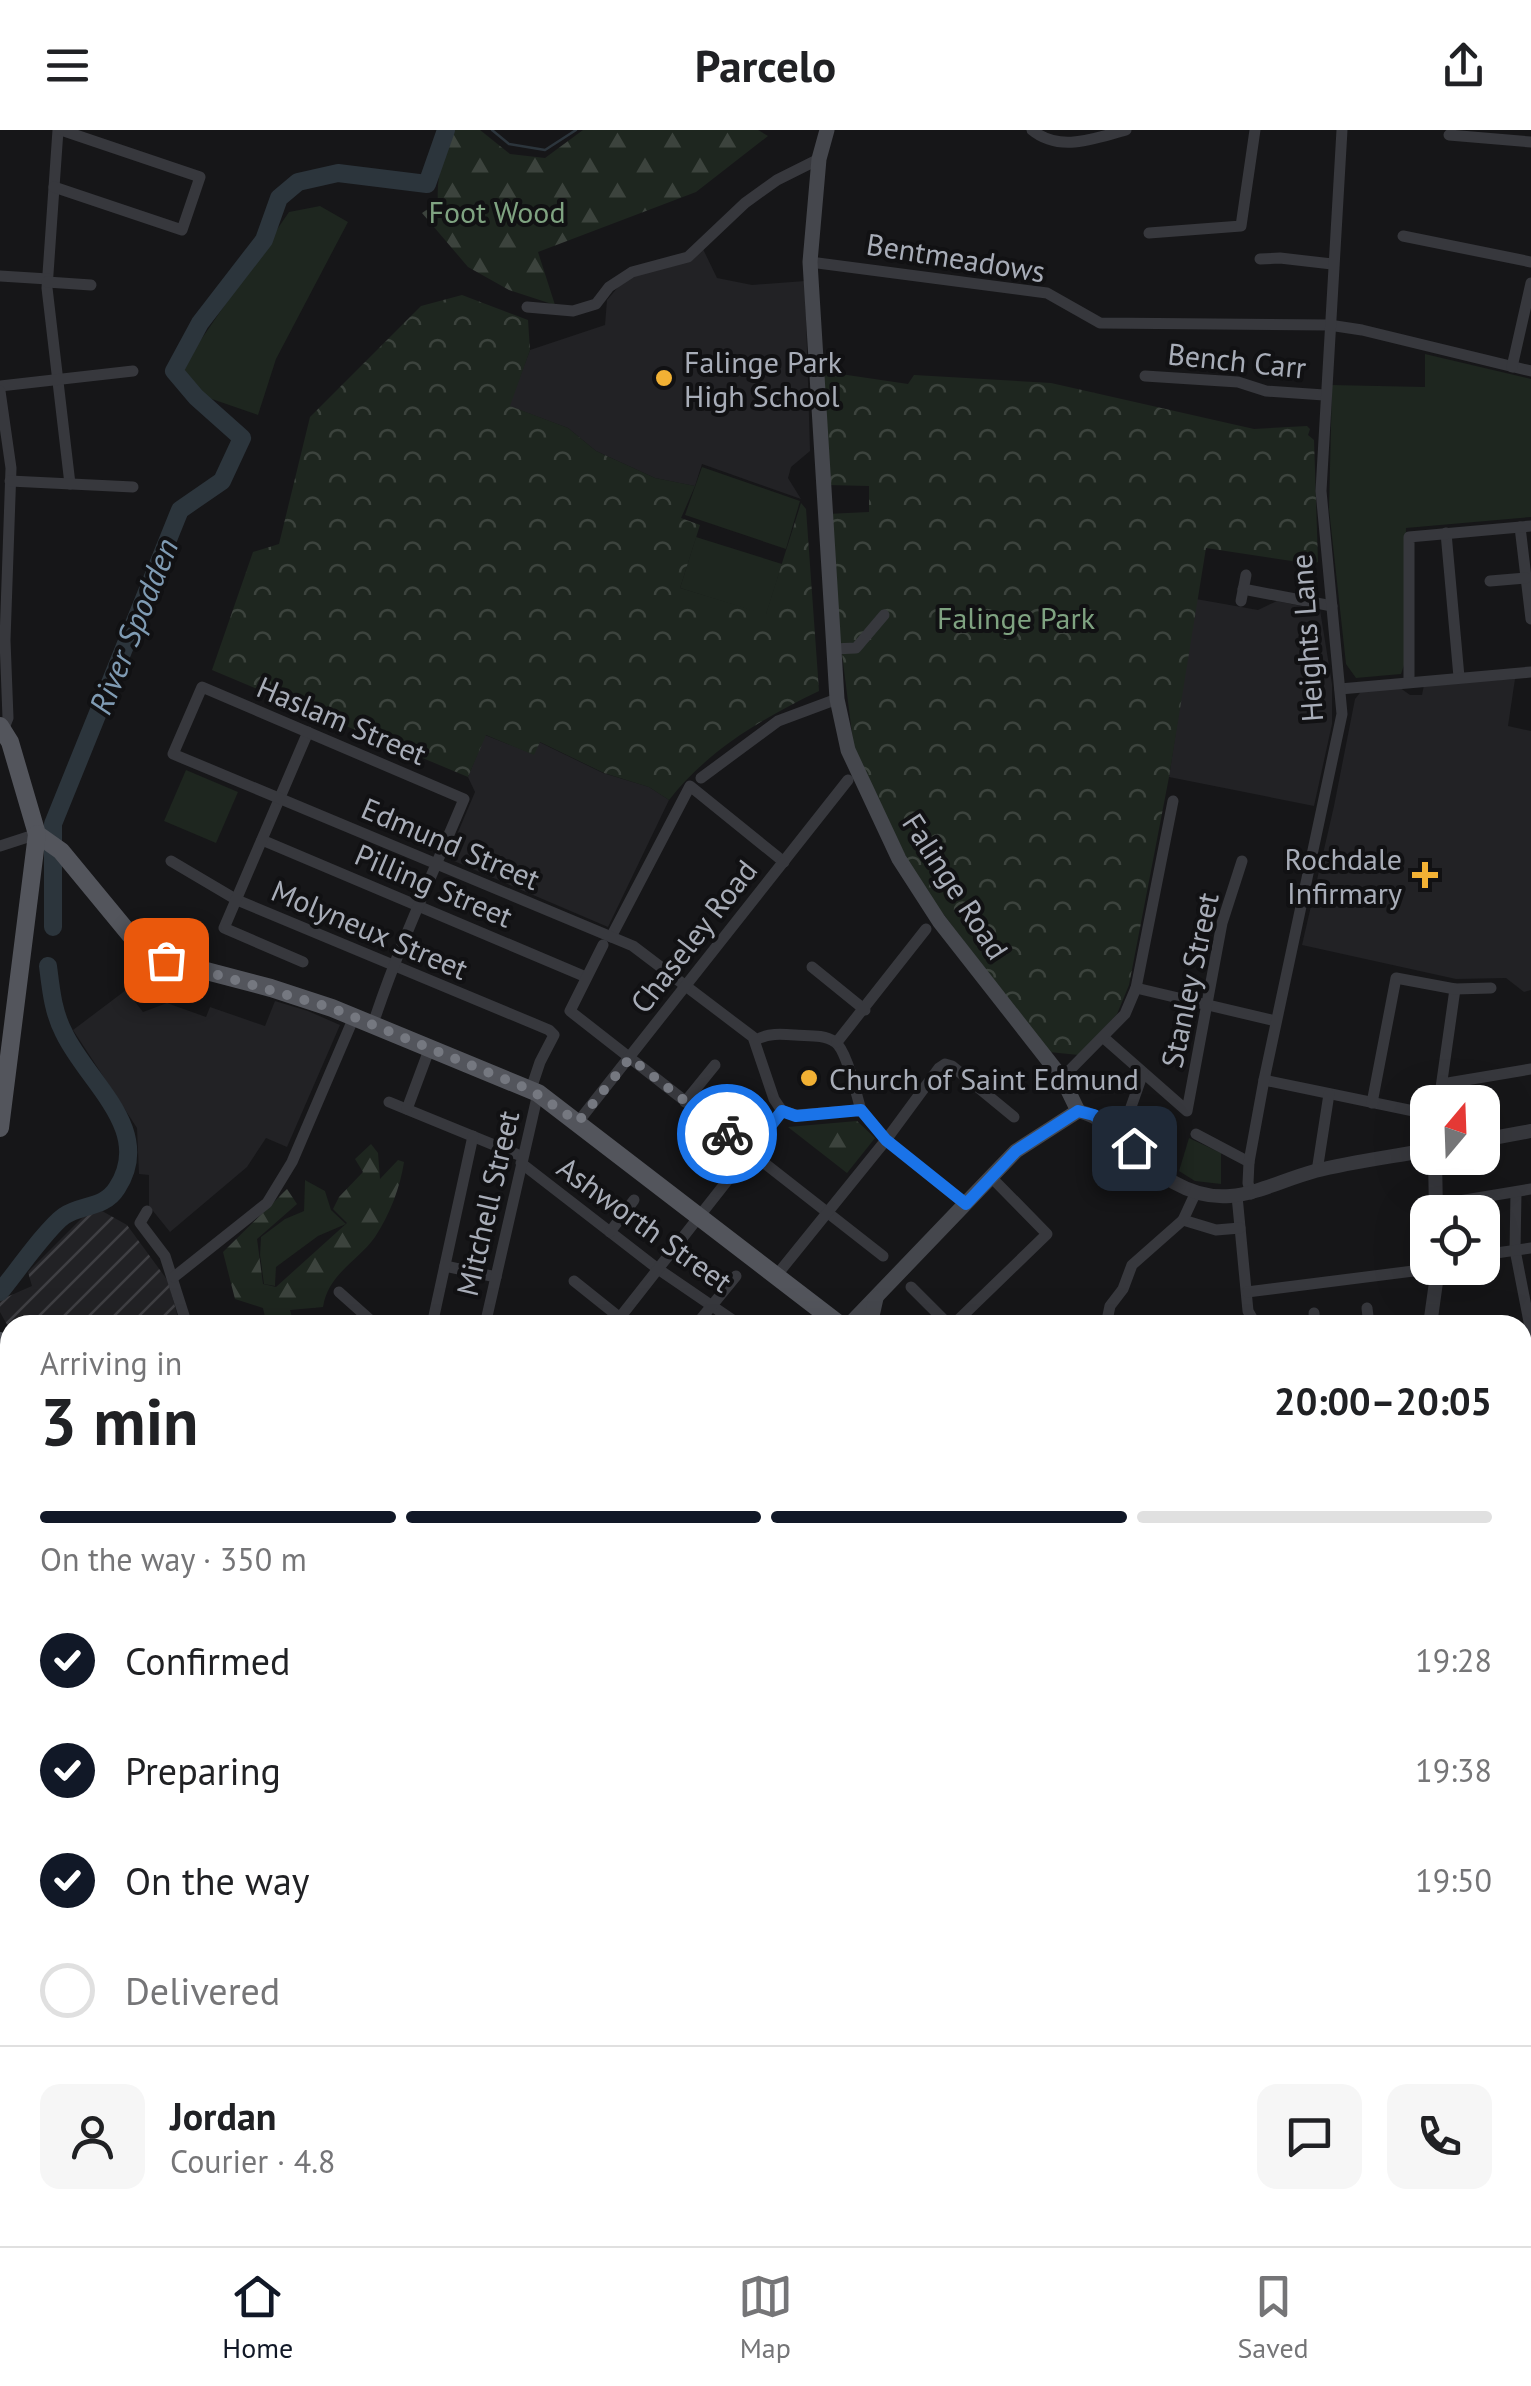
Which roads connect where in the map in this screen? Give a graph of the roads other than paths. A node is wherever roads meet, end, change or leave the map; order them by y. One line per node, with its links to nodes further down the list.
1 (60, 130): 10 (street); 10 (street)
2 (827, 130): 9 (main road, Falinge Road)
3 (1032, 130): 4 (street)
4 (1126, 130)
5 (1249, 130): 11 (street)
6 (1342, 130): 16 (street, Heights Lane)
7 (1449, 135): 8 (street)
8 (1531, 142)
9 (819, 159): 14 (main road, Falinge Road); 21 (street)
10 (54, 188): 18 (street)
11 (1150, 233)
12 (1403, 236): 15 (street)
13 (1260, 259): 16 (street)
14 (810, 262): 22 (street, Bentmeadows); 42 (main road, Falinge Road)
15 (1531, 262)
16 (1332, 264): 22 (street, Heights Lane)
17 (0, 276): 18 (street)
18 (47, 280): 20 (street); 27 (street)
19 (1531, 283): 23 (street)
20 (92, 284)
21 (527, 308)
22 (1329, 326): 23 (street, Bentmeadows); 28 (street, Heights Lane)
23 (1512, 367): 25 (street, Bentmeadows)
24 (132, 371): 27 (street)
25 (1531, 371)
26 (1145, 376): 28 (street, Bench Carr)
27 (58, 380): 29 (street); 31 (street)
28 (1324, 395): 39 (street, Heights Lane)
29 (0, 396): 30 (street)
30 (7, 472): 31 (street); 34 (street)
31 (70, 484): 32 (street)
32 (134, 487)
33 (1526, 526): 35 (street); 37 (street)
34 (5, 530): 49 (street)
35 (1446, 533): 44 (street); 45 (street)
36 (1246, 575): 39 (street)
37 (1526, 578): 38 (street); 41 (street)
38 (1490, 582)
39 (1332, 606): 47 (street, Heights Lane)
40 (884, 615): 42 (street)
41 (1531, 619)
42 (833, 649): 48 (main road, Falinge Road)
43 (1531, 672): 44 (street)
44 (1459, 677): 45 (street)
45 (1409, 681): 47 (street)
46 (202, 687): 50 (street, Haslam Street); 53 (street, Edmund Street)
47 (1340, 688): 78 (street, Heights Lane)
48 (837, 699): 51 (street); 88 (main road, Falinge Road)
49 (2, 727): 56 (main road)
50 (308, 732): 53 (street); 61 (street, Haslam Street)
51 (702, 778)
52 (848, 780): 60 (street, Chaseley Road)
53 (280, 798): 55 (street); 61 (street, Edmund Street)
54 (1173, 801): 71 (street)
55 (262, 840): 62 (street); 63 (street, Pilling Street)
56 (48, 842): 57 (street); 77 (main road); 104 (main road)
57 (0, 846)
58 (171, 861): 62 (street, Molyneux Street)
59 (1242, 861): 74 (street, Stanley Street)
60 (784, 862): 65 (street); 70 (street, Chaseley Road)
61 (436, 864): 63 (street); 65 (street, Edmund Street)
62 (237, 900): 66 (street); 67 (street, Molyneux Street)
63 (419, 905): 67 (street); 69 (street, Pilling Street)
64 (926, 929): 75 (street)
65 (607, 941): 69 (street); 70 (street, Edmund Street)
66 (303, 962)
67 (392, 967): 76 (street); 79 (street, Molyneux Street)
68 (812, 967): 75 (street)
69 (586, 977): 84 (street)
70 (686, 986): 81 (street, Edmund Street); 84 (street, Chaseley Road)
71 (1136, 988): 74 (street); 80 (street)
72 (1491, 988): 73 (street)
73 (1454, 989): 90 (street); 95 (street)
74 (1208, 1005): 78 (street); 87 (street, Stanley Street)
75 (865, 1010): 82 (street)
76 (376, 1014)
77 (354, 1017): 83 (main road); 138 (street)
78 (1276, 1020): 89 (street, Heights Lane)
79 (554, 1034): 91 (street, Mitchell Street)
80 (1104, 1038): 87 (street); 88 (street)
81 (756, 1040): 82 (street); 99 (street)
82 (837, 1042): 97 (street)
83 (430, 1050): 91 (main road); 96 (street)
84 (630, 1058): 94 (street); 102 (street, Chaseley Road)
85 (716, 1064): 94 (street)
86 (1531, 1069): 90 (street)
87 (1143, 1073): 103 (street)
88 (1062, 1078): 100 (main road, Falinge Road)
89 (1264, 1080): 92 (street); 113 (street, Heights Lane)
90 (1442, 1084)
91 (535, 1091): 102 (main road); 112 (street, Mitchell Street)
92 (1329, 1094): 95 (street); 114 (street)
93 (389, 1102): 96 (street, Ashworth Street)
94 (685, 1102): 110 (street)
95 (1372, 1103): 98 (street)
96 (407, 1109): 107 (street, Ashworth Street)
97 (861, 1110): 99 (street); 109 (street)
98 (1410, 1110)
99 (782, 1111): 110 (street)
100 (1078, 1111): 115 (main road); 117 (street)
101 (1014, 1117): 109 (street)
102 (578, 1122): 125 (main road)
103 (1124, 1124)
104 (0, 1128)
105 (1531, 1131): 108 (street)
106 (1196, 1134): 113 (street)
107 (473, 1136): 112 (street, Ashworth Street); 133 (street)
108 (1500, 1137)
109 (886, 1140): 122 (street); 124 (street)
110 (750, 1152): 124 (street); 125 (street)
111 (1410, 1153): 114 (street)
112 (521, 1160): 128 (street, Ashworth Street); 139 (street, Mitchell Street)
113 (1249, 1162): 119 (street, Heights Lane)
114 (1316, 1171): 119 (street)
115 (991, 1176): 122 (main road); 160 (street)
116 (1531, 1189): 118 (street)
117 (1196, 1192): 119 (street); 126 (street)
118 (1516, 1192): 120 (street); 130 (street)
119 (1244, 1195): 127 (street, Heights Lane)
120 (1500, 1195)
121 (634, 1200): 128 (street)
122 (966, 1204): 145 (main road)
123 (147, 1211): 138 (street)
124 (826, 1212): 132 (street); 137 (street)
125 (699, 1217): 134 (street); 137 (main road)
126 (1183, 1220): 127 (street); 161 (street)
127 (1240, 1228): 144 (street, Heights Lane)
128 (610, 1232): 134 (street, Ashworth Street)
129 (1531, 1248): 130 (street)
130 (1515, 1250): 131 (street); 165 (street)
131 (1500, 1252)
132 (883, 1256)
133 (445, 1266): 139 (street); 150 (street)
134 (658, 1270): 146 (street, Ashworth Street); 153 (street)
135 (1410, 1272): 144 (street)
136 (736, 1276): 146 (street)
137 (776, 1276): 156 (main road)
138 (174, 1277): 148 (street)
139 (496, 1277): 151 (street, Mitchell Street)
140 (574, 1282): 152 (street)
141 (1436, 1285): 164 (street)
142 (911, 1287): 159 (street)
143 (339, 1292): 149 (street)
144 (1246, 1292): 162 (street, Heights Lane)
145 (877, 1294): 157 (main road); 158 (main road)
146 (712, 1304): 154 (street); 155 (street, Ashworth Street)
147 (1367, 1308): 163 (street)
148 (184, 1315)
149 (365, 1315)
150 (434, 1315)
151 (487, 1315)
152 (612, 1315)
153 (627, 1315)
154 (704, 1315)
155 (727, 1315)
156 (827, 1315)
157 (858, 1315)
158 (872, 1315)
159 (940, 1315)
160 (962, 1315)
161 (1108, 1315)
162 (1250, 1315)
163 (1368, 1315)
164 (1431, 1315)
165 (1528, 1315)

